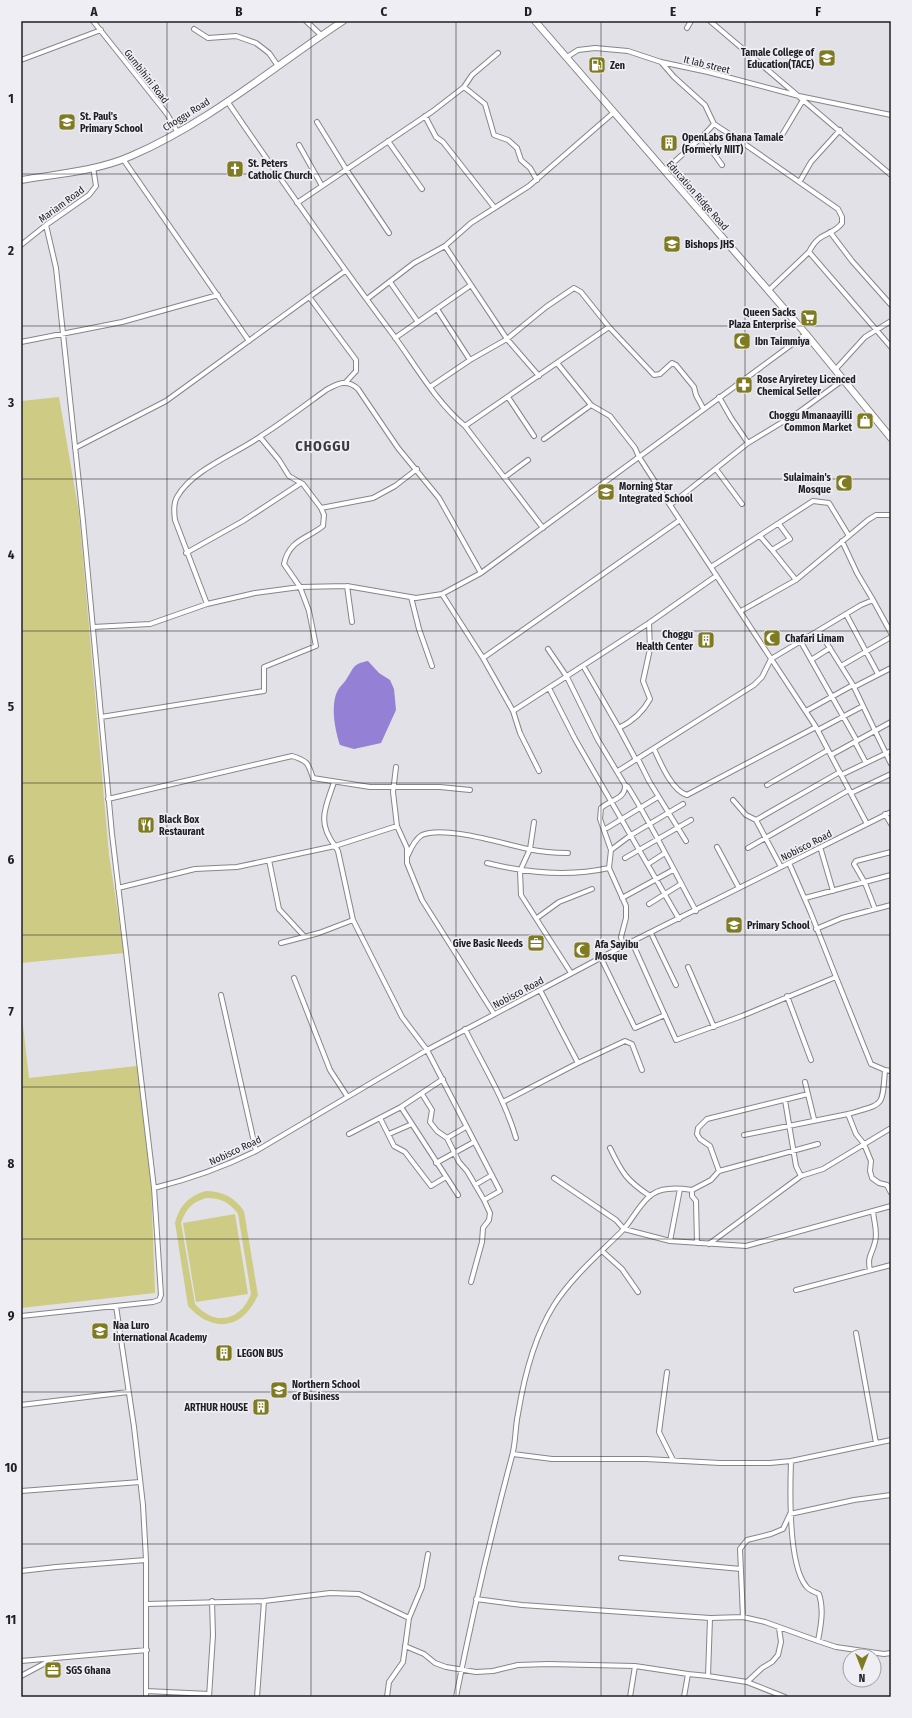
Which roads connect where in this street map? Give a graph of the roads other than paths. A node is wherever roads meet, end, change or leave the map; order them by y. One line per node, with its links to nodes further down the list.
1 (93, 21): 9 (street, Gumbihini Road)
2 (306, 21): 10 (street)
3 (343, 21): 10 (main road, Choggu Road)
4 (535, 21): 12 (main road, Education Ridge Road)
5 (691, 21): 7 (street)
6 (710, 21): 17 (street)
7 (687, 28)
8 (194, 29): 15 (street)
9 (101, 30): 13 (street); 26 (street, Gumbihini Road)
10 (321, 35): 15 (main road, Choggu Road)
11 (498, 53): 16 (street)
12 (566, 57): 14 (street, It lab street); 20 (main road, Education Ridge Road)
13 (21, 60)
14 (661, 62): 17 (street, It lab street); 24 (street)
15 (278, 66): 19 (main road, Choggu Road)
16 (464, 86): 22 (street); 38 (street)
17 (799, 96): 18 (street); 21 (street, It lab street)
18 (803, 100): 25 (street); 27 (street)
19 (227, 101): 26 (main road, Choggu Road); 42 (street)
20 (613, 113): 35 (main road, Education Ridge Road); 38 (street)
21 (891, 115)
22 (425, 116): 29 (street); 43 (street)
23 (317, 122): 34 (street)
24 (714, 124): 28 (street); 39 (street)
25 (840, 130): 36 (street); 39 (street)
26 (178, 132): 31 (main road, Choggu Road)
27 (782, 135)
28 (702, 138): 32 (street); 35 (street)
29 (388, 141): 34 (street); 41 (street)
30 (299, 145): 40 (street)
31 (123, 159): 33 (main road, Choggu Road); 54 (street)
32 (722, 165)
33 (93, 167): 37 (main road, Choggu Road); 44 (street, Mariam Road)
34 (346, 169): 40 (street); 46 (street)
35 (664, 171): 53 (main road, Education Ridge Road)
36 (891, 175)
37 (21, 180)
38 (537, 180): 43 (street)
39 (800, 181): 45 (street)
40 (322, 186): 42 (street)
41 (422, 189)
42 (297, 203): 50 (street)
43 (494, 207): 48 (street)
44 (46, 225): 47 (street, Mariam Road); 63 (street)
45 (830, 232): 49 (street); 57 (street)
46 (389, 233)
47 (21, 245)
48 (445, 246): 51 (street); 52 (street)
49 (809, 252): 53 (street); 62 (street)
50 (345, 271): 55 (street); 56 (street)
51 (390, 282): 56 (street); 60 (street)
52 (471, 285): 58 (street); 66 (street)
53 (768, 291): 64 (main road, Education Ridge Road)
54 (218, 295): 63 (street); 67 (street)
55 (310, 298): 67 (street); 75 (street)
56 (367, 300): 65 (street)
57 (891, 305)
58 (437, 309): 60 (street); 70 (street)
59 (891, 321): 62 (street)
60 (418, 322): 65 (street)
61 (609, 327): 66 (street); 71 (street); 80 (street)
62 (877, 330): 69 (street); 72 (street)
63 (62, 334): 68 (street); 87 (street)
64 (806, 334): 72 (main road, Education Ridge Road); 78 (street)
65 (395, 338): 76 (street)
66 (507, 338): 70 (street); 73 (street)
67 (249, 341): 87 (street)
68 (21, 342)
69 (891, 347)
70 (470, 360): 76 (street)
71 (558, 363): 73 (street); 79 (street)
72 (835, 370): 74 (main road, Education Ridge Road)
73 (539, 376): 77 (street)
74 (843, 380): 84 (main road, Education Ridge Road); 86 (street)
75 (346, 382): 83 (street); 91 (street)
76 (430, 387): 81 (street)
77 (508, 397): 81 (street); 82 (street)
78 (719, 397): 80 (street); 86 (street)
79 (591, 405): 85 (street); 88 (street)
80 (703, 408): 88 (street)
81 (466, 426): 92 (street)
82 (534, 436)
83 (260, 437): 93 (street); 105 (street)
84 (891, 438)
85 (544, 439)
86 (748, 443): 90 (street)
87 (75, 448): 120 (street)
88 (639, 458): 95 (street); 100 (street)
89 (528, 460): 92 (street)
90 (716, 468): 94 (street); 95 (street)
91 (417, 469): 96 (street); 107 (street)
92 (505, 477): 100 (street)
93 (301, 483): 96 (street); 105 (street)
94 (742, 504)
95 (670, 505): 98 (street)
96 (321, 508): 110 (street)
97 (891, 515): 102 (street)
98 (680, 520): 106 (street); 128 (street)
99 (779, 524): 101 (street); 102 (street); 104 (street)
100 (543, 528): 107 (street)
101 (760, 536): 104 (street); 106 (street)
102 (849, 536): 103 (street)
103 (842, 541): 109 (street); 114 (street)
104 (772, 550): 109 (street)
105 (186, 553): 115 (street)
106 (711, 567): 108 (street)
107 (481, 573): 112 (street)
108 (716, 576): 116 (street); 119 (street)
109 (796, 580): 116 (street)
110 (300, 586): 111 (street); 115 (street); 144 (street)
111 (347, 586): 113 (street); 118 (street)
112 (442, 594): 113 (street); 128 (street)
113 (411, 597): 131 (street)
114 (873, 600): 117 (street); 122 (street)
115 (207, 604): 120 (street)
116 (741, 611): 129 (street)
117 (846, 614): 121 (street); 127 (street)
118 (352, 622)
119 (649, 623): 136 (street); 146 (street)
120 (93, 627): 144 (street)
121 (819, 631): 124 (street); 125 (street)
122 (891, 633)
123 (891, 637): 127 (street)
124 (801, 642): 129 (street); 130 (street)
125 (830, 648): 130 (street); 132 (street)
126 (548, 649): 136 (street)
127 (867, 652): 132 (street); 135 (street)
128 (483, 658): 141 (street)
129 (770, 659): 142 (street); 150 (street)
130 (811, 660): 139 (street)
131 (432, 666)
132 (841, 666): 137 (street)
133 (891, 668): 135 (street)
134 (585, 669): 146 (street)
135 (878, 674): 137 (street)
136 (567, 677): 138 (street); 160 (street)
137 (853, 686): 139 (street); 140 (street)
138 (549, 688): 141 (street); 172 (street)
139 (832, 697): 142 (street); 143 (street)
140 (863, 706): 143 (street); 148 (street)
141 (513, 711): 159 (street)
142 (806, 711): 147 (street)
143 (843, 716): 147 (street); 149 (street)
144 (101, 717): 170 (street)
145 (891, 722): 148 (street)
146 (620, 728): 155 (street)
147 (817, 729): 150 (street); 151 (street)
148 (876, 730): 149 (street); 153 (street)
149 (856, 741): 154 (street); 156 (street)
150 (654, 749): 155 (street)
151 (828, 750): 154 (street); 165 (street)
152 (891, 751): 153 (street)
153 (886, 753): 156 (street); 157 (street)
154 (831, 755): 161 (street)
155 (637, 759): 160 (street); 169 (street)
156 (866, 763): 161 (street)
157 (891, 764)
158 (396, 767): 166 (street)
159 (539, 771)
160 (618, 771): 164 (street)
161 (841, 773): 168 (street); 180 (street)
162 (891, 774): 168 (street)
163 (334, 782): 166 (street); 170 (street); 192 (street)
164 (625, 785): 172 (street); 174 (street)
165 (767, 785)
166 (394, 788): 167 (street); 185 (street)
167 (470, 790)
168 (850, 791): 183 (street); 189 (street)
169 (658, 797): 174 (street); 175 (street)
170 (108, 799): 216 (street)
171 (733, 800): 180 (street)
172 (612, 801): 178 (street); 196 (street)
173 (683, 804): 175 (street)
174 (641, 808): 178 (street); 182 (street)
175 (667, 812): 182 (street); 186 (street)
176 (891, 812): 177 (street, Nobisco Road)
177 (885, 814): 183 (street, Nobisco Road); 184 (street)
178 (622, 818): 187 (street); 188 (street)
179 (691, 820): 186 (street)
180 (756, 820): 189 (street)
181 (534, 822): 195 (street)
182 (651, 824): 188 (street); 190 (street)
183 (867, 824): 206 (street, Nobisco Road)
184 (891, 824)
185 (397, 826): 192 (street); 202 (street)
186 (677, 827): 190 (street); 191 (street)
187 (607, 828)
188 (631, 835): 196 (street); 197 (street)
189 (766, 838): 194 (street); 208 (street)
190 (657, 840): 197 (street); 201 (street)
191 (686, 840)
192 (335, 846): 204 (street); 229 (street)
193 (718, 847): 217 (street)
194 (748, 848)
195 (530, 850): 200 (street); 202 (street); 211 (street)
196 (611, 850): 209 (street)
197 (639, 850): 203 (street); 207 (street)
198 (821, 850): 219 (street)
199 (891, 852): 214 (street)
200 (568, 853)
201 (665, 854): 207 (street); 210 (street)
202 (408, 855): 245 (street)
203 (625, 858)
204 (268, 860): 216 (street); 232 (street)
205 (487, 863): 211 (street)
206 (789, 863): 208 (street, Nobisco Road); 222 (street)
207 (648, 864): 213 (street)
208 (781, 867): 217 (street, Nobisco Road)
209 (609, 868): 211 (street); 221 (street)
210 (673, 870): 213 (street); 215 (street)
211 (520, 871): 227 (street)
212 (891, 875): 214 (street)
213 (656, 879): 220 (street); 221 (street)
214 (865, 883): 219 (street); 225 (street)
215 (681, 884): 220 (street); 226 (street)
216 (118, 888): 289 (street)
217 (739, 888): 226 (street, Nobisco Road)
218 (592, 889): 227 (street)
219 (833, 891): 222 (street)
220 (665, 894): 223 (street); 228 (street)
221 (622, 898): 235 (street)
222 (805, 898): 230 (street)
223 (649, 904)
224 (891, 905): 225 (street)
225 (874, 909): 230 (street)
226 (696, 911): 228 (street, Nobisco Road)
227 (537, 918): 238 (street)
228 (679, 919): 231 (street, Nobisco Road)
229 (354, 920): 232 (street); 249 (street)
230 (816, 929): 239 (street)
231 (652, 933): 233 (street, Nobisco Road); 241 (street)
232 (304, 936): 234 (street)
233 (632, 942): 235 (street, Nobisco Road); 246 (street)
234 (281, 943)
235 (623, 946): 236 (street, Nobisco Road)
236 (601, 958): 238 (street, Nobisco Road); 246 (street)
237 (688, 967): 247 (street)
238 (571, 973): 242 (street, Nobisco Road)
239 (836, 977): 244 (street); 253 (street)
240 (294, 978): 259 (street)
241 (676, 985)
242 (540, 990): 245 (street, Nobisco Road); 251 (street)
243 (221, 995): 280 (street)
244 (787, 996): 247 (street); 250 (street)
245 (494, 1014): 248 (street, Nobisco Road)
246 (665, 1015): 247 (street)
247 (714, 1027)
248 (465, 1029): 249 (street, Nobisco Road); 261 (street)
249 (427, 1050): 255 (street); 259 (street, Nobisco Road)
250 (811, 1060)
251 (578, 1063): 252 (street); 261 (street)
252 (642, 1070)
253 (885, 1070): 254 (street); 263 (street)
254 (891, 1071)
255 (443, 1079): 257 (street); 268 (street)
256 (805, 1082): 258 (street)
257 (422, 1094): 262 (street); 273 (street)
258 (808, 1094): 260 (street); 265 (street)
259 (347, 1096): 280 (street, Nobisco Road)
260 (786, 1100): 267 (street); 283 (street)
261 (503, 1102): 274 (street)
262 (401, 1107): 264 (street); 266 (street)
263 (848, 1114): 265 (street); 277 (street)
264 (380, 1118): 270 (street); 271 (street)
265 (814, 1119): 267 (street)
266 (412, 1124): 271 (street); 282 (street)
267 (789, 1125): 272 (street); 279 (street)
268 (466, 1127): 273 (street); 275 (street)
269 (891, 1128): 277 (street)
270 (350, 1134)
271 (389, 1134): 286 (street)
272 (744, 1135)
273 (447, 1138): 281 (street)
274 (516, 1138)
275 (474, 1142): 281 (street); 284 (street)
276 (818, 1144): 279 (street)
277 (864, 1144): 285 (street); 292 (street)
278 (610, 1148): 294 (street)
279 (793, 1150): 283 (street); 285 (street)
280 (256, 1151): 289 (street, Nobisco Road)
281 (454, 1153): 282 (street); 288 (street)
282 (436, 1163): 286 (street)
283 (719, 1171): 291 (street)
284 (492, 1175): 288 (street); 295 (street)
285 (801, 1176): 301 (street)
286 (446, 1178): 293 (street)
287 (554, 1178): 298 (street)
288 (475, 1184): 295 (street)
289 (154, 1188): 308 (street)
290 (680, 1189): 291 (street); 294 (street); 299 (street)
291 (692, 1190): 300 (street)
292 (891, 1193)
293 (458, 1195)
294 (650, 1196): 298 (street)
295 (484, 1200): 305 (street)
296 (891, 1206): 297 (street)
297 (873, 1212): 301 (street); 304 (street)
298 (624, 1229): 299 (street); 302 (street)
299 (670, 1241): 300 (street)
300 (697, 1243): 301 (street)
301 (709, 1244)
302 (602, 1251): 307 (street); 316 (street)
303 (891, 1265): 304 (street)
304 (870, 1270): 306 (street)
305 (470, 1282)
306 (796, 1290)
307 (638, 1292)
308 (116, 1306): 309 (street); 312 (street)
309 (21, 1316)
310 (856, 1333): 315 (street)
311 (666, 1372): 317 (street)
312 (128, 1392): 313 (street); 319 (street)
313 (21, 1405)
314 (891, 1440): 315 (street)
315 (876, 1443): 318 (street)
316 (513, 1454): 317 (street); 328 (street)
317 (673, 1460): 318 (street)
318 (791, 1461): 322 (street)
319 (140, 1482): 320 (street); 325 (street)
320 (21, 1491)
321 (891, 1495): 322 (street)
322 (790, 1514): 326 (street); 336 (street)
323 (428, 1554): 333 (street)
324 (621, 1558): 326 (street)
325 (146, 1560): 327 (street); 331 (street)
326 (740, 1569): 332 (street)
327 (21, 1571)
328 (476, 1599): 334 (street); 343 (street)
329 (212, 1601): 330 (street); 331 (street); 349 (street)
330 (264, 1601): 333 (street); 351 (street)
331 (146, 1604): 338 (street)
332 (743, 1617): 334 (street); 335 (street)
333 (409, 1618): 337 (street)
334 (710, 1618): 346 (street)
335 (779, 1628): 336 (street); 347 (street)
336 (818, 1641): 339 (street)
337 (405, 1646): 343 (street); 352 (street)
338 (147, 1650): 340 (street); 348 (street)
339 (891, 1653)
340 (53, 1659): 341 (street); 345 (street)
341 (21, 1662)
342 (635, 1666): 343 (street); 344 (street); 354 (street)
343 (462, 1670): 353 (street)
344 (688, 1674): 346 (street); 355 (street)
345 (21, 1676)
346 (708, 1676): 347 (street)
347 (747, 1682): 356 (street)
348 (146, 1691): 349 (street); 350 (street)
349 (209, 1696)
350 (146, 1697)
351 (257, 1697)
352 (387, 1697)
353 (456, 1697)
354 (630, 1697)
355 (684, 1697)
356 (785, 1697)

